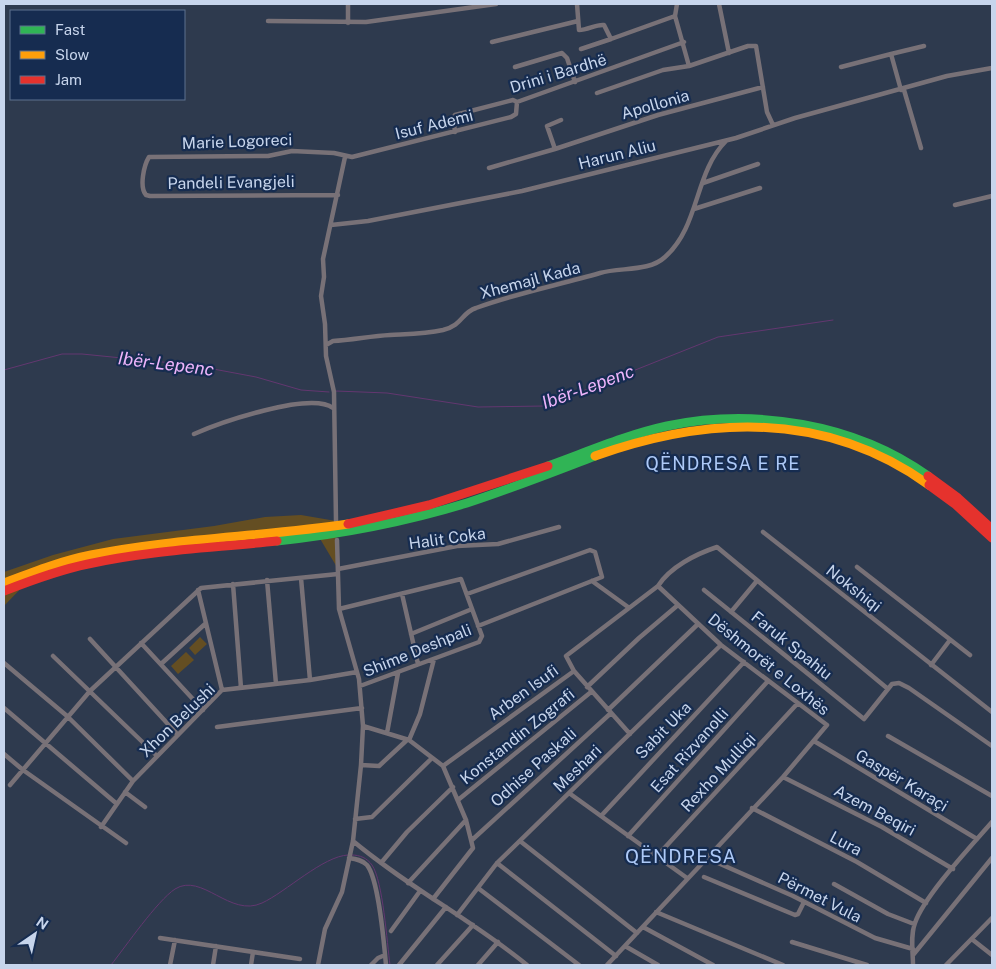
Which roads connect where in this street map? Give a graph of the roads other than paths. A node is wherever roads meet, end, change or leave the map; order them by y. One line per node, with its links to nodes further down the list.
1 (348, 4): 9 (street)
2 (496, 4): 9 (street)
3 (577, 4): 8 (street)
4 (677, 4): 6 (street)
5 (719, 4): 15 (street)
6 (675, 16): 10 (street); 12 (street)
7 (268, 21): 9 (street)
8 (578, 22): 10 (street); 11 (street)
9 (348, 23)
10 (611, 39): 14 (street)
11 (492, 42)
12 (684, 42): 17 (street); 21 (street, Drini i Bardhë)
13 (924, 46): 16 (street)
14 (581, 49)
15 (729, 53): 17 (street); 22 (street)
16 (891, 54): 19 (street); 23 (street)
17 (689, 66): 24 (street)
18 (515, 67): 21 (street)
19 (842, 67)
20 (992, 68): 23 (street, Harun Aliu)
21 (575, 82): 25 (street, Drini i Bardhë)
22 (763, 87): 27 (street); 31 (street, Apollonia)
23 (903, 90): 27 (street, Harun Aliu); 30 (street)
24 (597, 93)
25 (518, 102): 28 (street, Isuf Ademi); 28 (street, Drini i Bardhë)
26 (561, 120): 31 (street)
27 (773, 125): 29 (street, Harun Aliu)
28 (455, 132): 32 (street, Isuf Ademi)
29 (726, 141): 36 (street); 42 (street, Harun Aliu)
30 (921, 148)
31 (555, 149): 34 (street, Apollonia)
32 (344, 157): 35 (street, Marie Logoreci); 38 (street)
33 (758, 164): 36 (street)
34 (489, 168)
35 (144, 175): 38 (street, Pandeli Evangjeli)
36 (703, 183): 41 (street)
37 (760, 188): 41 (street)
38 (338, 195): 42 (street)
39 (992, 196): 40 (street)
40 (955, 205)
41 (694, 209): 43 (street, Xhemajl Kada)
42 (331, 225): 43 (street)
43 (326, 345): 44 (street)
44 (333, 408): 45 (street); 46 (street)
45 (194, 434)
46 (336, 521)
47 (559, 527): 53 (street, Halit Coka)
48 (992, 529): 58 (highway)
49 (763, 532): 86 (street, Nokshiqi)
50 (992, 538): 63 (highway)
51 (337, 540): 53 (street)
52 (857, 567): 76 (street, Nokshiqi)
53 (338, 572): 54 (street, Halit Coka); 69 (street)
54 (301, 578): 55 (street, Halit Coka); 91 (street)
55 (267, 580): 59 (street, Halit Coka); 93 (street)
56 (592, 581): 65 (street); 67 (street); 73 (street)
57 (756, 582): 60 (street); 70 (street); 97 (street)
58 (4, 583)
59 (232, 584): 61 (street, Halit Coka); 96 (street)
60 (658, 586): 66 (street, Dëshmorët e Loxhës); 67 (street)
61 (198, 590): 71 (street); 77 (street)
62 (704, 590): 70 (street, Faruk Spahiu)
63 (4, 591)
64 (402, 594): 65 (street, Shime Deshpali); 69 (street); 74 (street)
65 (467, 594): 68 (street, Shime Deshpali)
66 (678, 606): 72 (street, Dëshmorët e Loxhës); 95 (street)
67 (628, 607): 88 (street)
68 (472, 609): 73 (street, Shime Deshpali); 74 (street)
69 (339, 610): 89 (street)
70 (731, 612): 97 (street, Faruk Spahiu)
71 (205, 624): 84 (street); 98 (street)
72 (698, 624): 78 (street, Dëshmorët e Loxhës); 105 (street, Odhise Paskali)
73 (478, 626): 81 (street, Shime Deshpali)
74 (411, 634): 85 (street)
75 (90, 639): 87 (street)
76 (950, 640): 79 (street, Nokshiqi); 86 (street)
77 (141, 643): 84 (street); 87 (street)
78 (721, 645): 82 (street, Dëshmorët e Loxhës); 111 (street, Meshari)
79 (970, 655)
80 (54, 656): 99 (street)
81 (434, 659): 85 (street, Shime Deshpali); 114 (street)
82 (744, 662): 92 (street, Dëshmorët e Loxhës); 135 (street, Sabit Uka)
83 (4, 663): 107 (street)
84 (161, 664): 104 (street)
85 (418, 664): 90 (street, Shime Deshpali)
86 (931, 665): 106 (street, Nokshiqi)
87 (116, 667): 99 (street); 112 (street)
88 (574, 671): 95 (street, Arben Isufi); 122 (street, Arben Isufi)
89 (358, 672): 91 (street, Xhon Belushi); 94 (street)
90 (398, 673): 94 (street, Shime Deshpali); 110 (street)
91 (310, 680): 93 (street, Xhon Belushi)
92 (768, 682): 101 (street, Dëshmorët e Loxhës); 140 (street, Esat Rizvanolli)
93 (276, 684): 96 (street, Xhon Belushi)
94 (360, 686): 103 (street)
95 (587, 687): 100 (street, Arben Isufi)
96 (241, 688): 98 (street, Xhon Belushi)
97 (888, 689): 117 (street)
98 (222, 690): 104 (street, Xhon Belushi)
99 (90, 691): 107 (street); 119 (street)
100 (592, 692): 105 (street, Arben Isufi); 131 (street, Konstandin Zografi)
101 (797, 704): 115 (street, Dëshmorët e Loxhës); 146 (street, Rexho Mulliqi)
102 (4, 708): 116 (street)
103 (362, 708): 108 (street); 109 (street)
104 (203, 710): 112 (street, Xhon Belushi)
105 (609, 712): 111 (street, Arben Isufi); 142 (street, Odhise Paskali)
106 (992, 712)
107 (67, 716): 116 (street); 125 (street)
108 (363, 726): 110 (street); 121 (street)
109 (217, 727)
110 (387, 734): 114 (street)
111 (630, 734): 129 (street, Meshari)
112 (178, 735): 119 (street, Xhon Belushi)
113 (888, 736): 130 (street)
114 (408, 740): 120 (street); 121 (street)
115 (814, 741): 124 (street, Dëshmorët e Loxhës); 141 (street, Gaspër Karaçi)
116 (45, 743): 123 (street); 132 (street)
117 (992, 746)
118 (4, 754): 123 (street)
119 (157, 756): 125 (street, Xhon Belushi)
120 (432, 758): 122 (street); 136 (street)
121 (361, 765): 136 (street)
122 (443, 766): 127 (street)
123 (23, 770): 126 (street); 139 (street)
124 (783, 777): 134 (street, Dëshmorët e Loxhës); 152 (street, Azem Beqiri)
125 (133, 781): 128 (street, Xhon Belushi)
126 (10, 785)
127 (453, 787): 131 (street); 149 (street)
128 (125, 792): 132 (street, Xhon Belushi); 133 (street)
129 (569, 793): 135 (street); 144 (street, Meshari)
130 (992, 796)
131 (458, 800): 137 (street)
132 (117, 804): 139 (street, Xhon Belushi)
133 (145, 807)
134 (752, 808): 154 (street, Dëshmorët e Loxhës); 161 (street, Lura)
135 (601, 816): 140 (street)
136 (355, 819): 143 (street)
137 (466, 820): 142 (street); 155 (street)
138 (992, 822): 141 (street)
139 (101, 827): 145 (street)
140 (628, 836): 146 (street)
141 (978, 839): 152 (street)
142 (472, 840): 159 (street)
143 (353, 841): 147 (street); 149 (street)
144 (520, 841): 150 (street, Meshari); 170 (street)
145 (126, 843)
146 (657, 856): 154 (street)
147 (349, 858): 180 (street); 190 (street)
148 (992, 858): 179 (street)
149 (381, 863): 155 (street)
150 (498, 863): 157 (street, Meshari); 182 (street)
151 (718, 863): 160 (street, Përmet Vula)
152 (953, 869): 161 (street)
153 (704, 877): 160 (street)
154 (687, 878): 163 (street, Dëshmorët e Loxhës)
155 (408, 882): 158 (street)
156 (834, 884): 166 (street)
157 (478, 888): 164 (street, Meshari); 196 (street)
158 (420, 891): 159 (street); 169 (street)
159 (433, 899): 162 (street)
160 (804, 902): 179 (street, Përmet Vula)
161 (926, 903): 166 (street)
162 (446, 907): 164 (street); 193 (street)
163 (656, 912): 168 (street, Dëshmorët e Loxhës); 200 (street)
164 (457, 915): 167 (street)
165 (992, 918): 173 (street)
166 (914, 924): 179 (street)
167 (473, 925): 174 (street); 194 (street)
168 (643, 927): 170 (street, Dëshmorët e Loxhës); 199 (street)
169 (391, 931)
170 (637, 933): 177 (street, Dëshmorët e Loxhës)
171 (160, 938): 172 (street)
172 (175, 940): 176 (street); 186 (street)
173 (973, 940): 181 (street); 203 (street)
174 (498, 942): 185 (street); 195 (street)
175 (792, 942): 201 (street)
176 (216, 946): 178 (street); 187 (street)
177 (625, 946): 182 (street, Dëshmorët e Loxhës); 198 (street)
178 (253, 952): 183 (street); 188 (street)
179 (913, 952): 202 (street)
180 (385, 955): 191 (street); 192 (street)
181 (992, 955)
182 (616, 956): 197 (street, Dëshmorët e Loxhës)
183 (294, 958): 184 (street); 189 (street)
184 (300, 959)
185 (523, 964)
186 (170, 965)
187 (213, 965)
188 (251, 965)
189 (293, 965)
190 (318, 965)
191 (371, 965)
192 (386, 965)
193 (399, 965)
194 (437, 965)
195 (478, 965)
196 (579, 965)
197 (607, 965)
198 (658, 965)
199 (713, 965)
200 (783, 965)
201 (867, 965)
202 (914, 965)
203 (946, 965)

